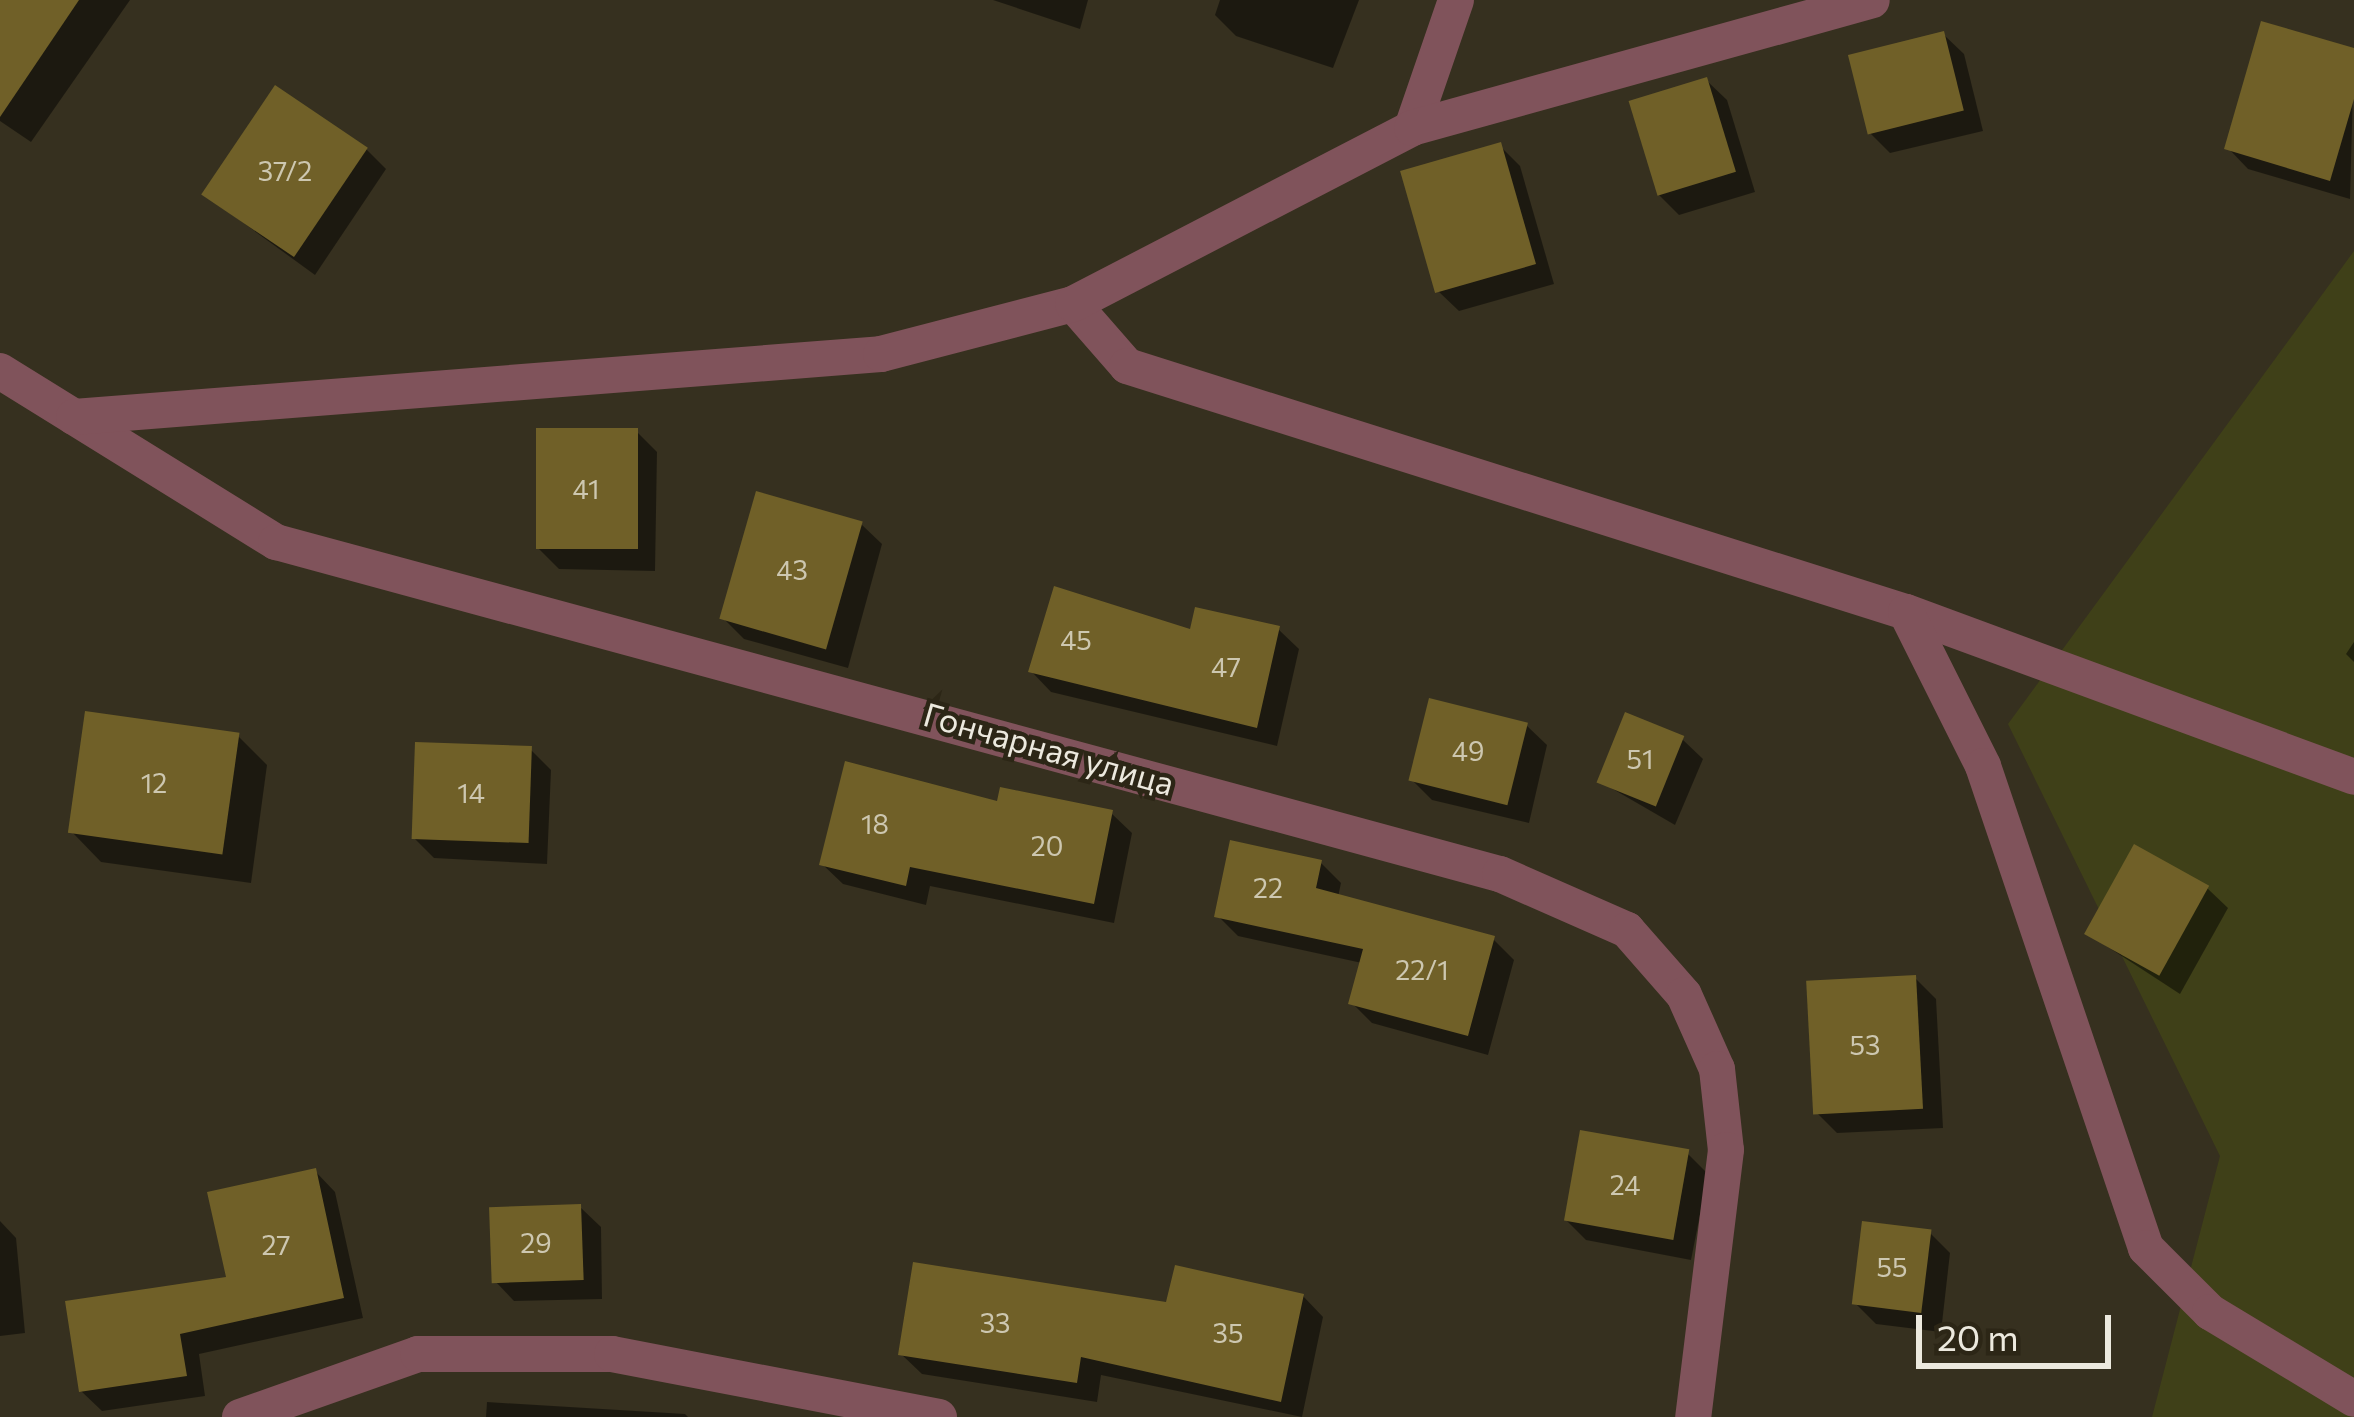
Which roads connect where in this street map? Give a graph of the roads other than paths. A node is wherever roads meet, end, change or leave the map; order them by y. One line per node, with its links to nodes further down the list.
1 (1456, 0): 3 (street)
2 (1872, 0): 3 (street)
3 (1412, 128): 4 (street)
4 (1073, 304): 6 (street); 7 (street)
5 (0, 371): 6 (street, Гончарная улица)
6 (74, 416): 12 (street, Гончарная улица)
7 (1906, 612): 8 (street); 9 (street)
8 (2354, 777)
9 (2354, 1400)
10 (240, 1417): 11 (street)
11 (939, 1417)
12 (1693, 1417)

